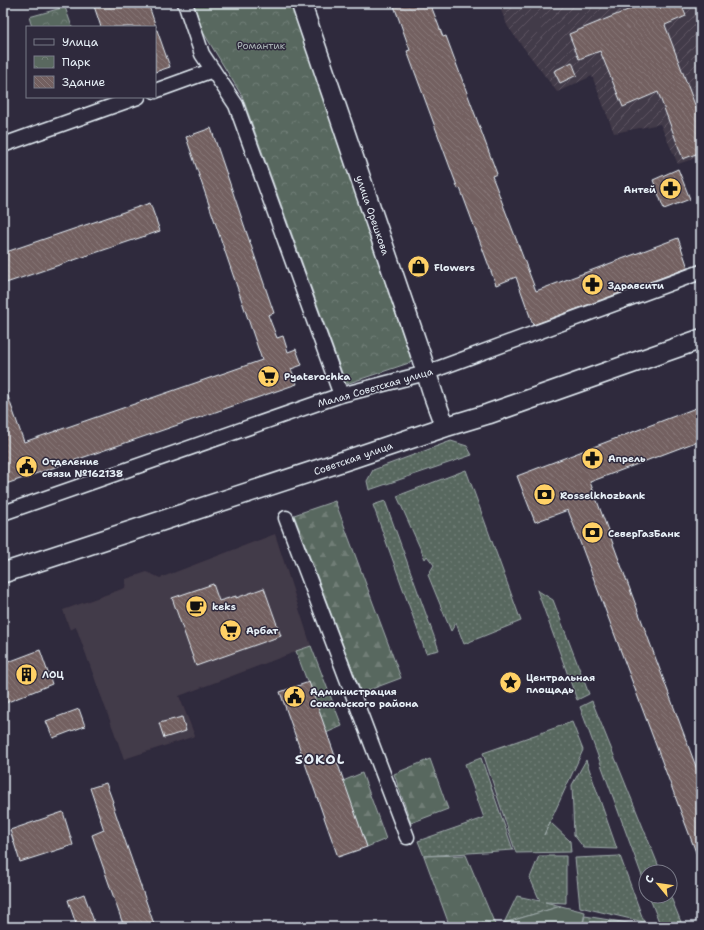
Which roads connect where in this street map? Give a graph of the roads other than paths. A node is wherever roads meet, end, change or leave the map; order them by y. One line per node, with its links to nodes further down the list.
1 (185, 3): 3 (street)
2 (301, 3): 9 (main road, улица Орешкова)
3 (213, 70): 4 (street); 10 (street)
4 (156, 91)
5 (135, 98): 6 (street)
6 (3, 145)
7 (701, 272): 9 (street, Малая Советская улица)
8 (701, 339): 11 (main road, Советская улица)
9 (426, 373): 10 (street, Малая Советская улица); 11 (main road, улица Орешкова)
10 (341, 395): 12 (street, Малая Советская улица)
11 (445, 427): 14 (main road, Советская улица)
12 (3, 513)
13 (286, 518): 15 (street)
14 (3, 573)
15 (407, 837)

